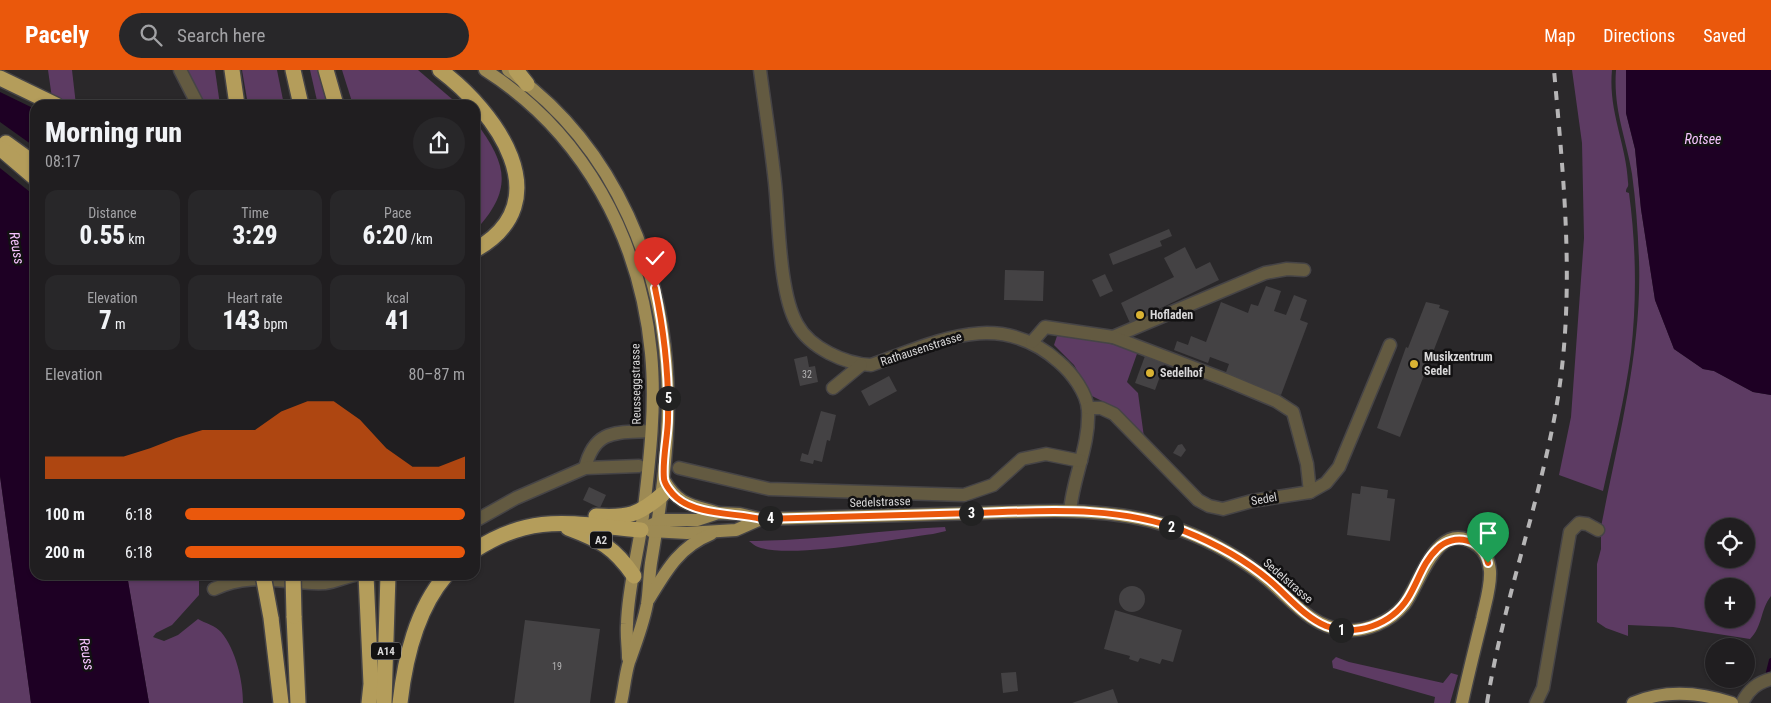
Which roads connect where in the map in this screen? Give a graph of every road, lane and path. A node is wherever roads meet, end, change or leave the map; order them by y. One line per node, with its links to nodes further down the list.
1 (180, 70): 13 (street)
2 (232, 70): 14 (highway)
3 (293, 70): 15 (highway)
4 (326, 70): 16 (highway)
5 (440, 70): 17 (highway)
6 (485, 70): 31 (main road, Reusseggstrasse)
7 (508, 70): 11 (main road, Reusseggstrasse)
8 (516, 70): 11 (highway)
9 (760, 70): 28 (street)
10 (0, 78): 12 (highway)
11 (527, 84): 36 (main road, Reusseggstrasse)
12 (46, 100)
13 (195, 100)
14 (236, 100)
15 (300, 100)
16 (335, 100)
17 (474, 100)
18 (480, 106): 23 (highway)
19 (0, 140): 21 (highway)
20 (0, 148): 22 (highway)
21 (30, 161)
22 (30, 174)
23 (480, 247)
24 (1304, 270): 25 (street)
25 (1113, 337): 26 (street); 37 (street)
26 (1032, 342): 28 (street, Rathausenstrasse); 30 (street, Rathausenstrasse)
27 (1390, 345): 37 (street, Sedel)
28 (861, 365): 29 (street)
29 (833, 388)
30 (1088, 408): 32 (street, Rathausenstrasse); 37 (street, Sedel)
31 (651, 431): 34 (street); 38 (main road, Reusseggstrasse)
32 (1081, 461): 35 (street); 39 (street, Rathausenstrasse)
33 (639, 466): 34 (street)
34 (585, 468): 41 (street)
35 (679, 468)
36 (663, 487): 38 (highway, A2); 40 (main road); 44 (main road, Reusseggstrasse)
37 (1310, 492)
38 (644, 509): 43 (highway, A2); 45 (main road, Reusseggstrasse)
39 (1070, 511): 42 (main road, Sedelstrasse); 69 (main road, Sedelstrasse)
40 (718, 514): 42 (main road, Sedelstrasse); 44 (main road, Sedelstrasse)
41 (480, 518)
42 (761, 519): 47 (main road, Sedelstrasse)
43 (556, 522): 45 (highway, A2); 48 (highway, A2); 49 (highway, A2)
44 (658, 526): 45 (main road); 47 (main road); 59 (main road, Reusseggstrasse)
45 (641, 530): 49 (main road, Reusseggstrasse)
46 (1598, 530): 70 (street)
47 (717, 531): 59 (main road)
48 (480, 547)
49 (634, 576): 60 (main road, Reusseggstrasse)
50 (240, 580): 58 (street)
51 (264, 580): 63 (highway, bridge)
52 (269, 580): 54 (street)
53 (293, 580): 64 (highway, bridge)
54 (337, 580)
55 (366, 580): 65 (highway)
56 (388, 580): 66 (highway, A14)
57 (443, 580): 67 (highway)
58 (214, 589)
59 (647, 604): 60 (main road, Reusseggstrasse)
60 (629, 664): 68 (main road, Reusseggstrasse)
61 (1771, 679): 73 (street)
62 (1686, 698): 71 (main road); 72 (main road)
63 (281, 703)
64 (298, 703)
65 (369, 703)
66 (384, 703)
67 (400, 703)
68 (621, 703)
69 (1462, 703)
70 (1536, 703)
71 (1633, 703)
72 (1732, 703)
73 (1742, 703)

